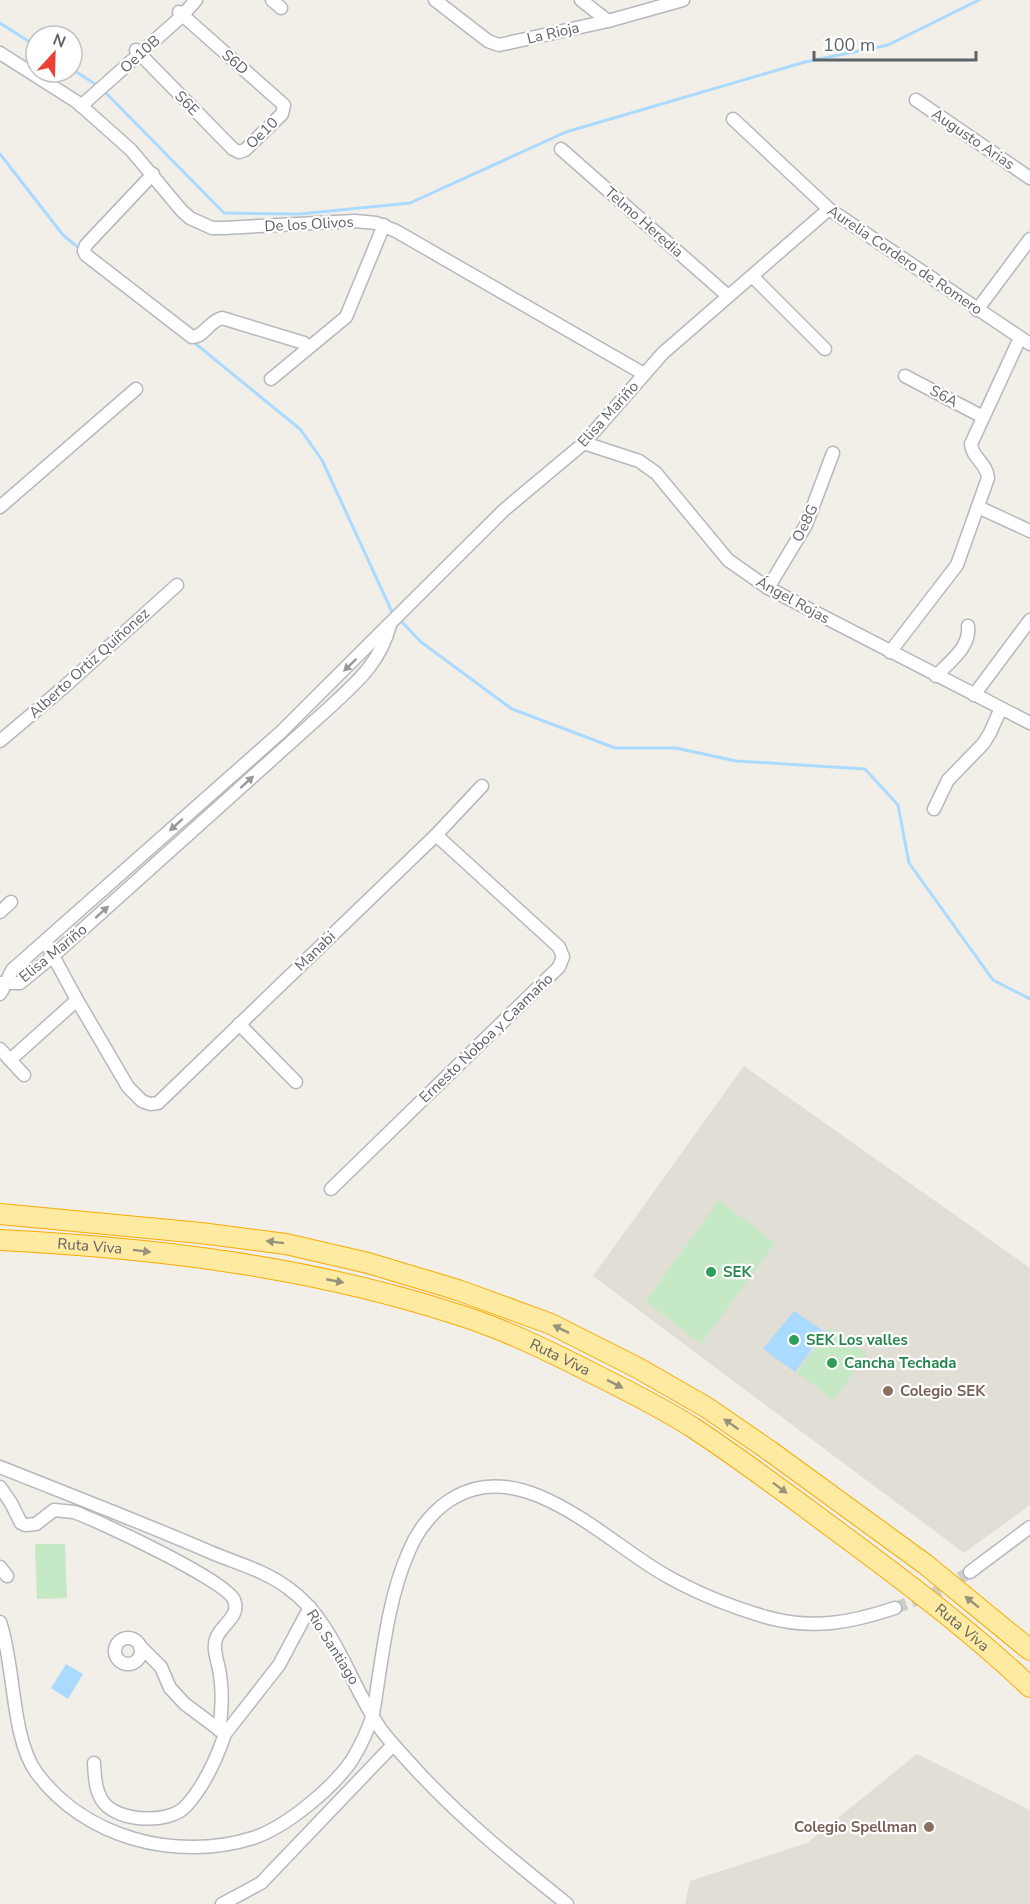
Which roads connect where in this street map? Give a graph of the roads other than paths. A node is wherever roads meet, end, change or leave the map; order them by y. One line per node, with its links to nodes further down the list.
1 (189, 0): 6 (street, Oe10B)
2 (196, 0): 6 (street, Oe10B)
3 (435, 0): 7 (street, La Rioja)
4 (581, 0): 7 (street)
5 (683, 0): 7 (street, La Rioja)
6 (180, 14): 8 (street, Oe10B); 12 (street, S6D)
7 (608, 21)
8 (138, 52): 11 (street, Oe10B); 15 (street, S6E)
9 (0, 53): 11 (street, De los Olivos)
10 (916, 100): 17 (street, Augusto Arias)
11 (79, 104): 16 (street, De los Olivos)
12 (282, 114): 15 (street, Oe10)
13 (733, 119): 18 (street, Aurelia Cordero de Romero)
14 (561, 149): 22 (street, Telmo Heredia)
15 (242, 152)
16 (153, 174): 19 (street, De los Olivos); 25 (street)
17 (1030, 178)
18 (829, 209): 21 (street, Elisa Mariño); 23 (street, Aurelia Cordero de Romero)
19 (384, 225): 27 (street, De los Olivos); 29 (street)
20 (1030, 239): 23 (street)
21 (752, 276): 22 (street, Elisa Mariño); 26 (street)
22 (728, 296): 27 (street, Elisa Mariño)
23 (977, 310): 24 (street, Aurelia Cordero de Romero)
24 (1025, 341): 31 (street)
25 (304, 343)
26 (825, 349)
27 (644, 374): 32 (street, Elisa Mariño)
28 (905, 376): 31 (street, S6A)
29 (271, 379)
30 (136, 388): 34 (street)
31 (983, 417): 35 (street)
32 (584, 443): 38 (street, Ángel Rojas); 40 (street, Elisa Mariño)
33 (833, 453): 38 (street, Oe8G)
34 (0, 507)
35 (978, 507): 36 (street); 42 (street)
36 (1030, 531)
37 (177, 585): 49 (street, Alberto Ortiz Quiñonez)
38 (768, 588): 42 (street, Ángel Rojas)
39 (1030, 620): 44 (street)
40 (390, 622): 45 (street, Elisa Mariño, one-way to 45); 47 (street, Elisa Mariño)
41 (968, 626): 43 (street)
42 (890, 652): 43 (street, Ángel Rojas)
43 (936, 676): 44 (street, Ángel Rojas)
44 (974, 695): 46 (street, Ángel Rojas)
45 (307, 707): 47 (street); 55 (street, Elisa Mariño, one-way to 55)
46 (1001, 708): 48 (street, Ángel Rojas); 51 (street)
47 (318, 718): 56 (street, Elisa Mariño, one-way to 47)
48 (1030, 723)
49 (0, 741)
50 (482, 786): 52 (street, Manabi)
51 (934, 809)
52 (436, 836): 59 (street, Manabi); 64 (street, Ernesto Noboa y Caamaño)
53 (11, 902): 54 (street)
54 (0, 912)
55 (45, 941): 56 (street); 57 (street, Elisa Mariño)
56 (53, 956): 57 (street, Elisa Mariño); 58 (street)
57 (2, 986)
58 (77, 1000): 59 (street, Manabi); 61 (street)
59 (239, 1024): 63 (street)
60 (0, 1049): 61 (street)
61 (10, 1060): 62 (street)
62 (24, 1075)
63 (296, 1082)
64 (331, 1189)
65 (0, 1214): 74 (highway, Ruta Viva, one-way to 65)
66 (0, 1240): 76 (highway, Ruta Viva, one-way to 76)
67 (0, 1467): 71 (street, Rio Santiago)
68 (0, 1487): 78 (street)
69 (1030, 1527): 70 (street)
70 (970, 1572)
71 (310, 1607): 77 (street, Rio Santiago); 78 (street)
72 (895, 1608): 77 (street)
73 (0, 1622): 77 (street)
74 (1030, 1650)
75 (139, 1652): 78 (street)
76 (1030, 1686)
77 (373, 1714): 79 (street, Rio Santiago)
78 (222, 1732): 80 (street)
79 (393, 1745): 81 (street); 82 (street, Rio Santiago)
80 (94, 1763)
81 (222, 1904)
82 (567, 1904)

